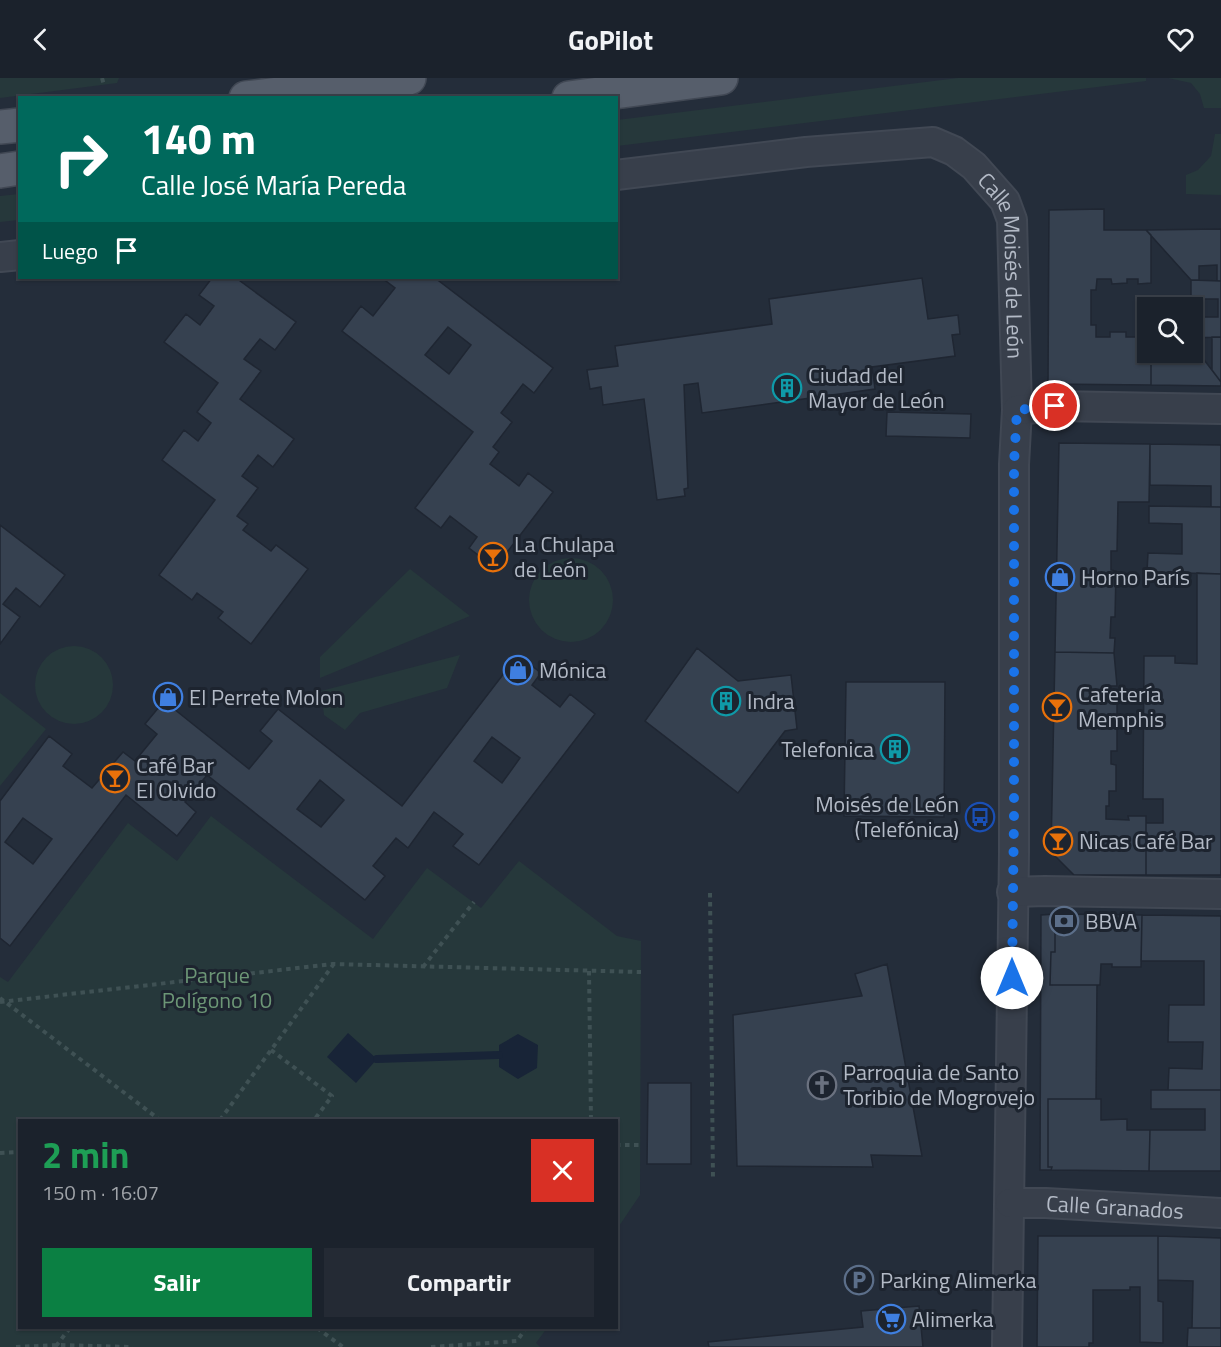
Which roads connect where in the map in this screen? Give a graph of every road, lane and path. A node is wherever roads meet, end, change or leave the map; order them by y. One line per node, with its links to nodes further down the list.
1 (102, 78): 4 (path)
2 (409, 78): 5 (main road)
3 (721, 78): 6 (main road)
4 (104, 85)
5 (262, 96)
6 (584, 96)
7 (18, 125): 8 (main road)
8 (0, 127)
9 (18, 168): 10 (main road)
10 (0, 171)
11 (618, 175): 15 (street, Calle Moisés de León)
12 (18, 255): 13 (street)
13 (0, 257)
14 (1221, 409): 15 (street)
15 (1017, 410): 16 (street, Calle Moisés de León)
16 (1012, 892): 18 (street); 35 (street, Calle Moisés de León)
17 (710, 893): 34 (path)
18 (1221, 894)
19 (474, 902): 21 (path)
20 (333, 964): 21 (path); 24 (path); 25 (path)
21 (423, 967): 22 (path)
22 (589, 971): 23 (path); 29 (path)
23 (641, 972)
24 (1, 1001): 26 (path)
25 (271, 1050): 27 (path); 28 (path)
26 (159, 1119)
27 (221, 1119)
28 (315, 1119)
29 (591, 1119)
30 (618, 1145): 31 (path)
31 (641, 1145)
32 (18, 1152): 33 (path)
33 (0, 1153)
34 (713, 1180)
35 (1010, 1203): 36 (street, Calle Granados); 45 (street, Calle Moisés de León)
36 (1221, 1213)
37 (69, 1329): 40 (path)
38 (318, 1329): 43 (path)
39 (525, 1329): 44 (path)
40 (57, 1346): 41 (path); 42 (path)
41 (16, 1347)
42 (133, 1347)
43 (343, 1347)
44 (431, 1347)
45 (1007, 1347)

